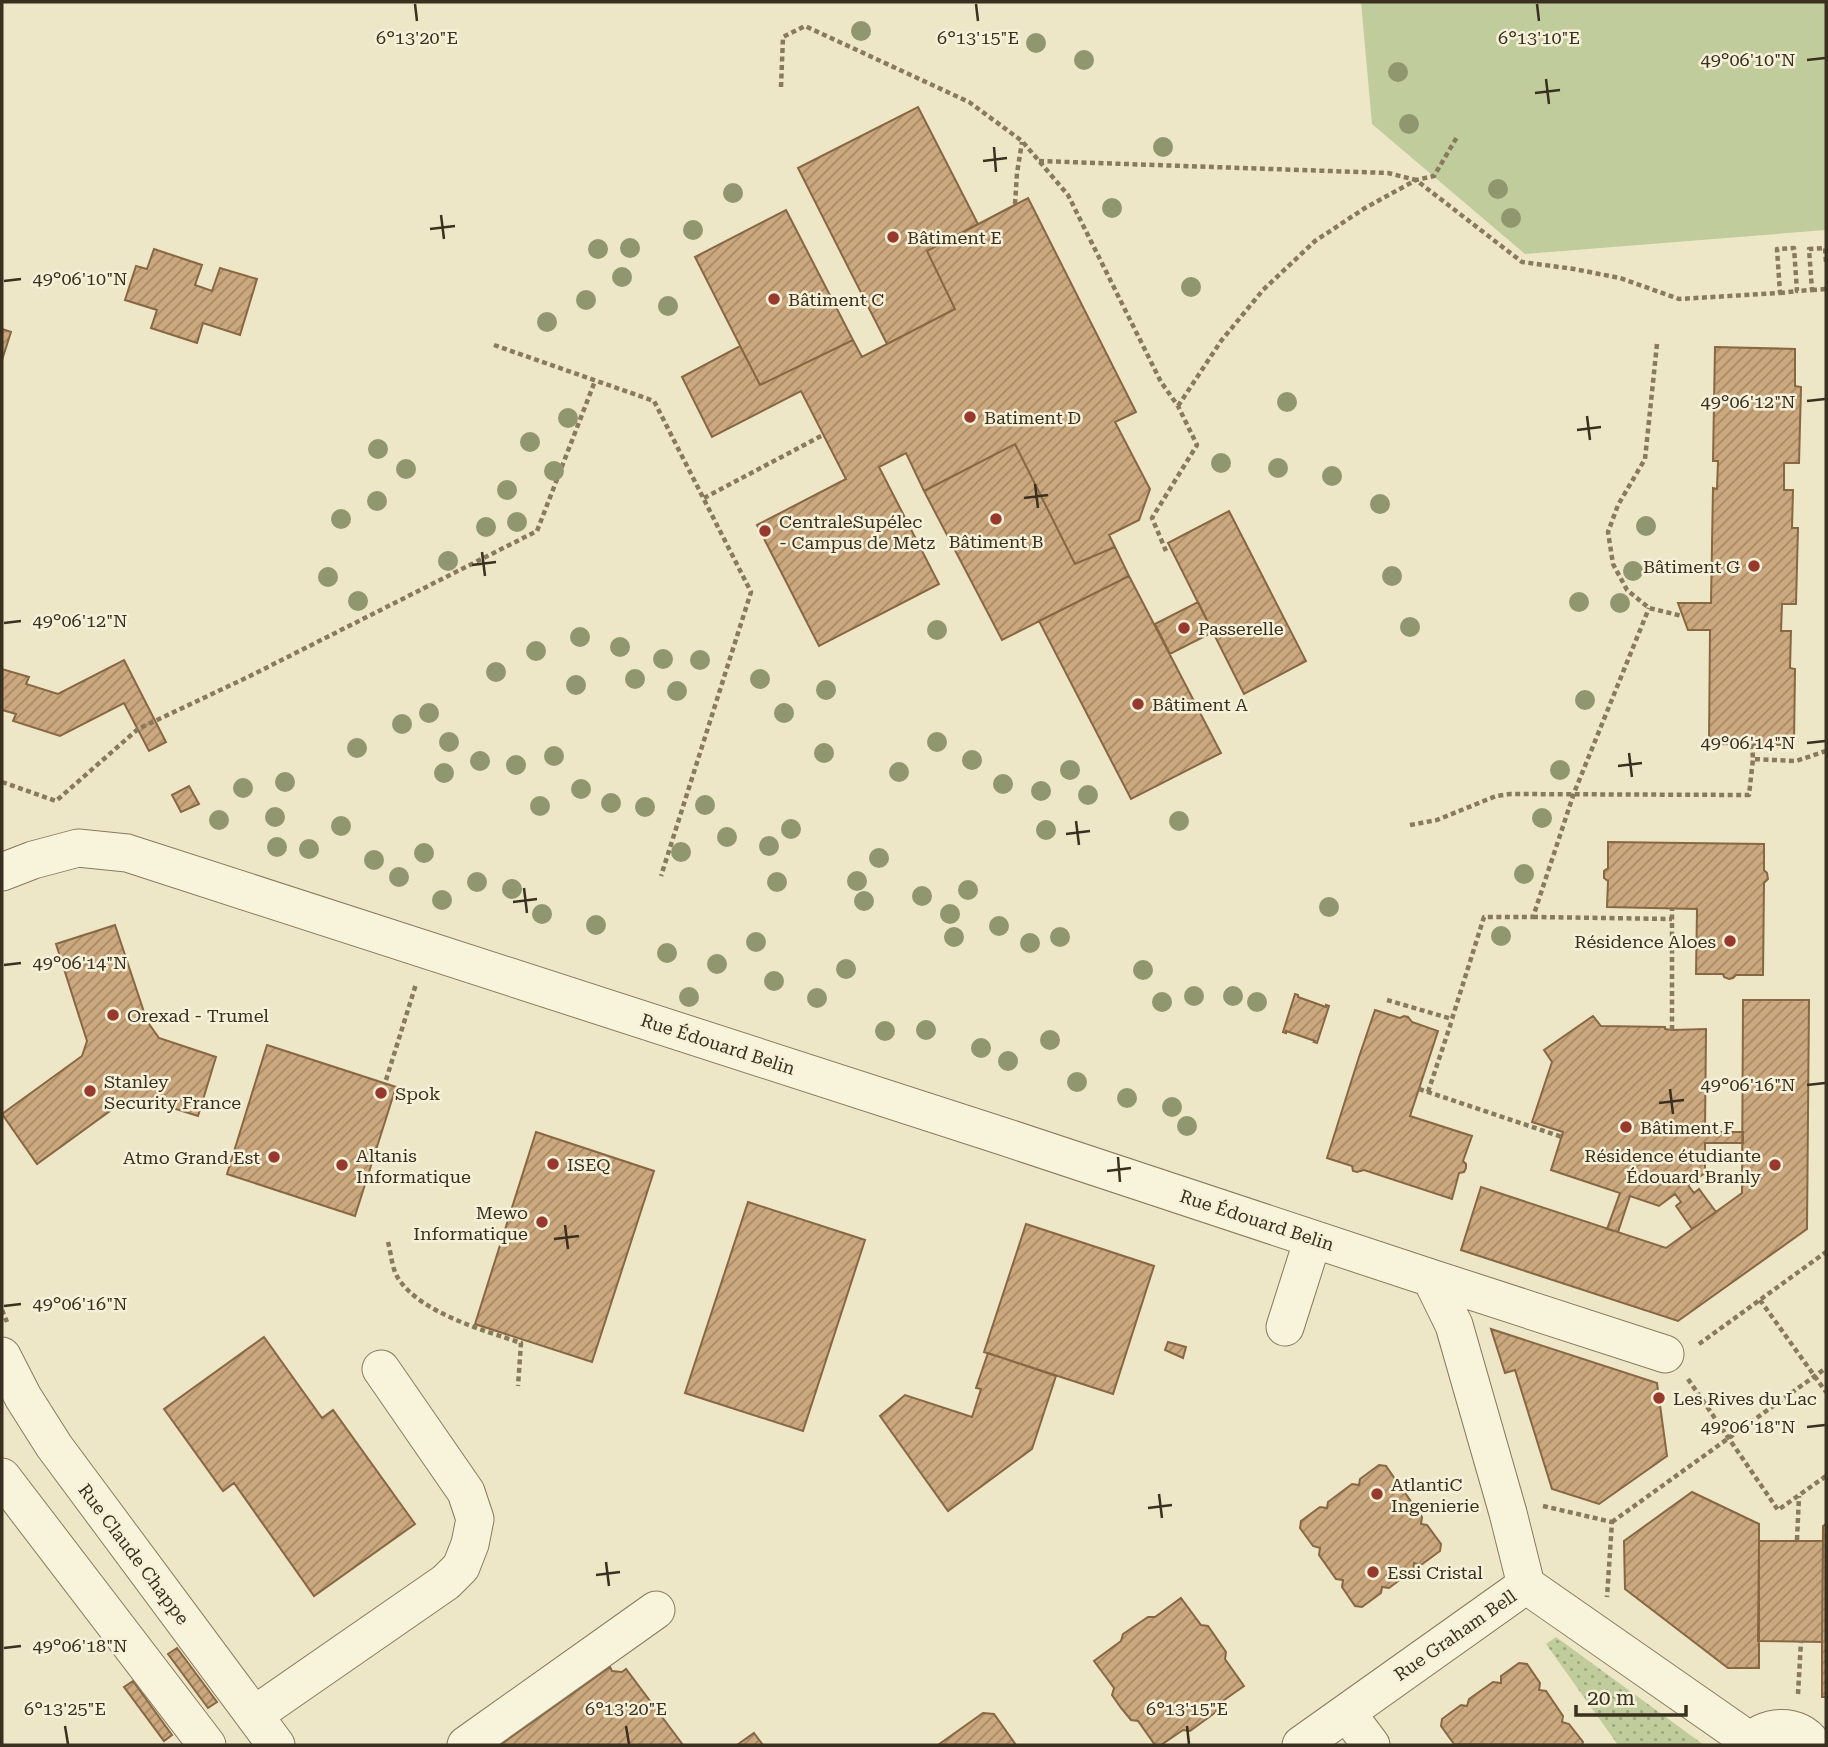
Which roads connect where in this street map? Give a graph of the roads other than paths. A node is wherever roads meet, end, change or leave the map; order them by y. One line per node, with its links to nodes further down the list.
1 (2, 872): 2 (street, Rue Édouard Belin)
2 (1313, 1239): 3 (street, Rue Édouard Belin); 4 (street)
3 (1430, 1278): 6 (street, Rue Édouard Belin); 9 (street, Rue Graham Bell)
4 (1285, 1326)
5 (2, 1356): 12 (street, Rue Claude Chappe)
6 (1682, 1358)
7 (381, 1369): 12 (street)
8 (2, 1477): 15 (street)
9 (1526, 1585): 11 (street, Rue Graham Bell); 14 (street)
10 (656, 1610): 17 (street)
11 (1347, 1713): 18 (street, Rue Graham Bell); 19 (street)
12 (254, 1715): 16 (street, Rue Claude Chappe)
13 (1804, 1737): 14 (street)
14 (1749, 1743)
15 (207, 1745)
16 (276, 1745)
17 (466, 1745)
18 (1301, 1745)
19 (1371, 1745)

